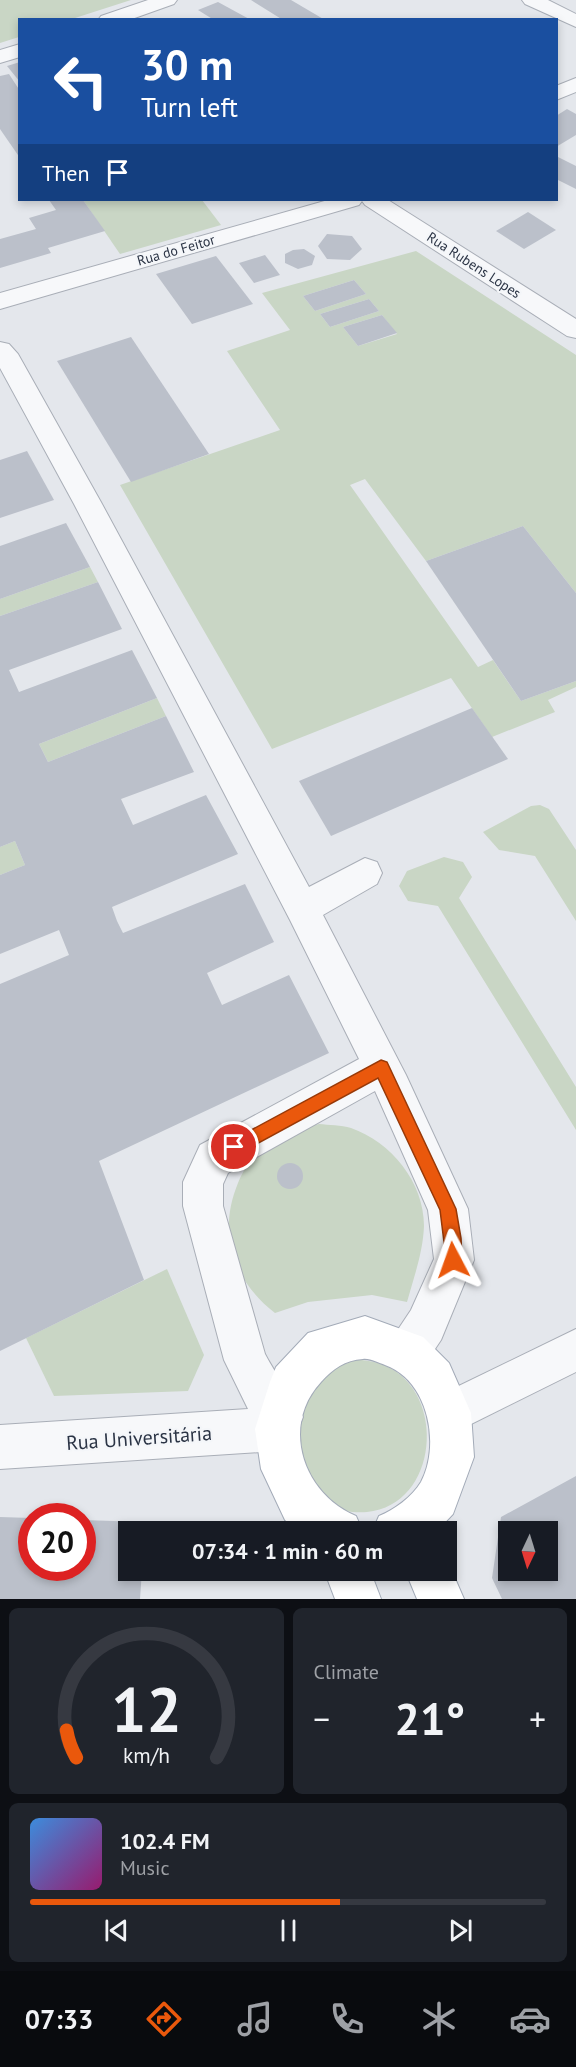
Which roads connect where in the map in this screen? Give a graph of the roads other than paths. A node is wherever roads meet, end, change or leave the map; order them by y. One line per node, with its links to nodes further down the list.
1 (167, 0): 3 (street)
2 (532, 0): 4 (street)
3 (114, 18)
4 (576, 21)
5 (18, 51): 6 (street)
6 (0, 57)
7 (576, 84): 8 (street)
8 (558, 93)
9 (348, 201): 11 (street, Rua do Feitor)
10 (375, 201): 12 (street, Rua Rubens Lopes)
11 (0, 301)
12 (576, 330)
13 (0, 350): 15 (street)
14 (365, 873): 15 (street)
15 (302, 909): 16 (street)
16 (381, 1068): 18 (street); 20 (street)
17 (576, 1350): 19 (street)
18 (408, 1352): 19 (main road); 20 (main road)
19 (449, 1413): 23 (main road)
20 (279, 1423): 21 (street, Rua Universitária); 22 (main road)
21 (0, 1447)
22 (322, 1521)
23 (413, 1521)
24 (351, 1581): 26 (main road)
25 (433, 1581): 27 (main road)
26 (358, 1599)
27 (441, 1599)

